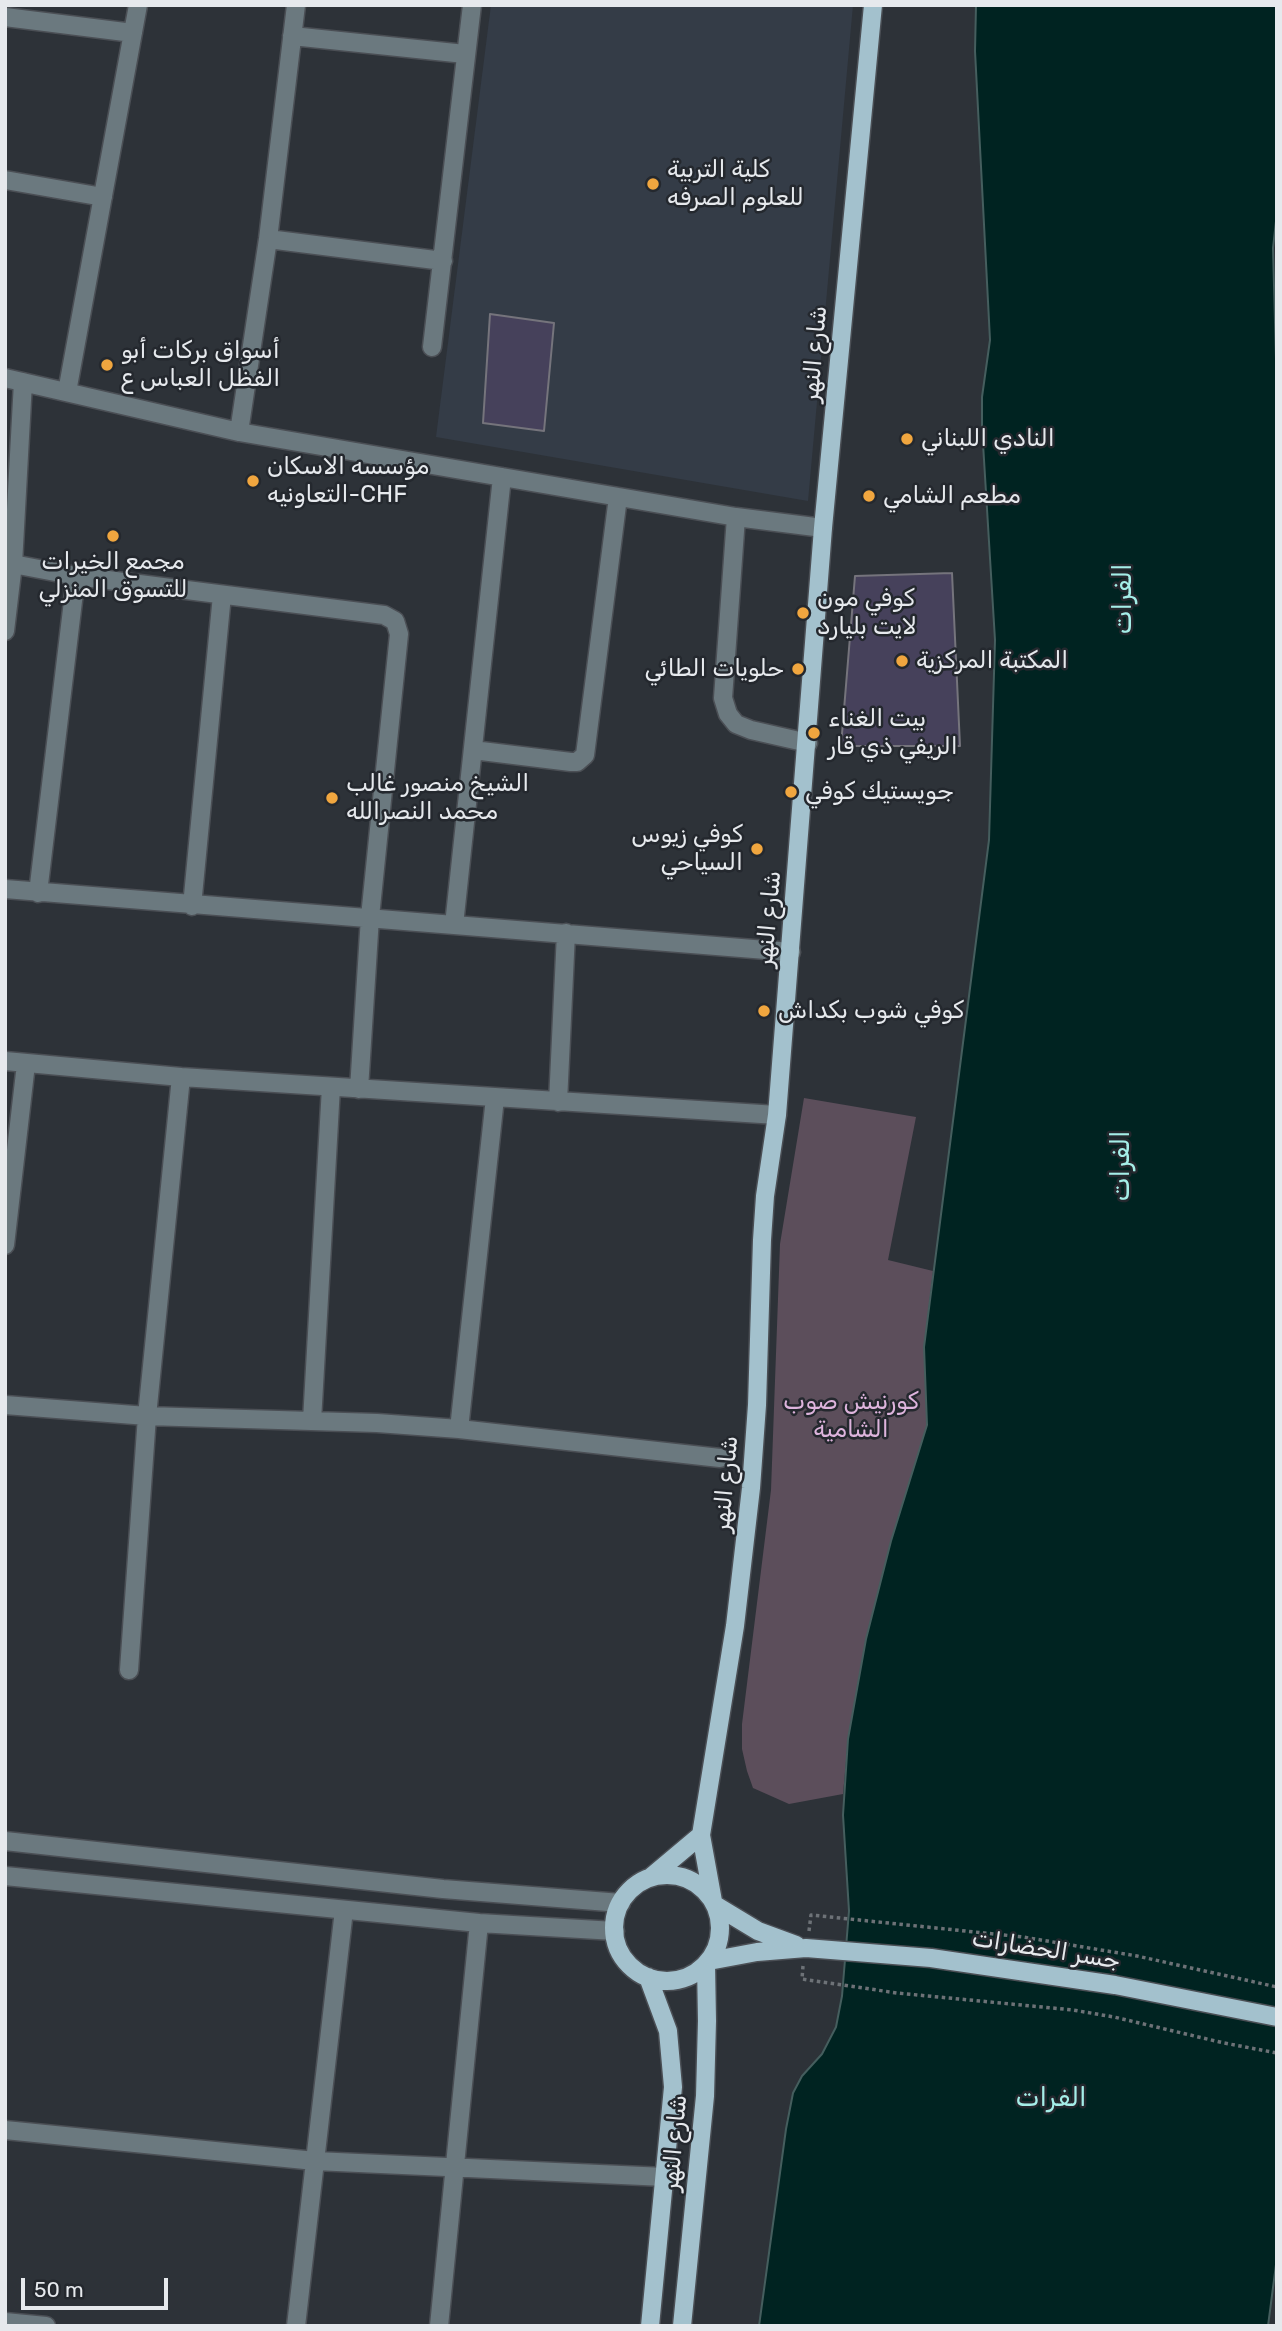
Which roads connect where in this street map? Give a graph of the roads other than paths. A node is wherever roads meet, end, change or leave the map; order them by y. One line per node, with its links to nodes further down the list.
1 (138, 5): 6 (street)
2 (296, 5): 7 (street)
3 (472, 5): 8 (street)
4 (873, 5): 21 (main road, شارع النهر)
5 (5, 17): 6 (street)
6 (133, 33): 10 (street)
7 (292, 36): 8 (street); 11 (street)
8 (465, 54): 12 (street)
9 (5, 180): 10 (street)
10 (103, 197): 16 (street)
11 (268, 239): 12 (street); 17 (street)
12 (443, 261): 13 (street)
13 (432, 347)
14 (5, 378): 15 (street)
15 (23, 382): 16 (street); 22 (street)
16 (67, 392): 17 (street)
17 (239, 432): 18 (street)
18 (502, 477): 19 (street); 27 (street)
19 (618, 497): 20 (street); 27 (street)
20 (736, 517): 21 (street); 26 (street)
21 (823, 528): 26 (main road, شارع النهر)
22 (13, 564): 23 (street); 25 (street)
23 (76, 576): 24 (street); 29 (street)
24 (222, 595): 30 (street); 31 (street)
25 (5, 631)
26 (808, 743): 34 (main road, شارع النهر)
27 (473, 750): 32 (street)
28 (5, 890): 29 (street)
29 (38, 893): 30 (street)
30 (192, 906): 31 (street)
31 (370, 917): 32 (street); 39 (street)
32 (454, 925): 33 (street)
33 (566, 933): 34 (street); 41 (street)
34 (791, 952): 42 (main road, شارع النهر)
35 (5, 1060): 36 (street)
36 (26, 1064): 37 (street); 43 (street)
37 (181, 1077): 38 (street); 45 (street)
38 (331, 1087): 39 (street); 46 (street)
39 (359, 1088): 40 (street)
40 (495, 1098): 41 (street); 47 (street)
41 (558, 1102): 42 (street)
42 (777, 1115): 50 (main road, شارع النهر)
43 (5, 1245)
44 (5, 1405): 45 (street)
45 (147, 1416): 46 (street); 49 (street)
46 (312, 1421): 47 (street)
47 (459, 1429): 48 (street)
48 (720, 1458)
49 (129, 1670)
50 (701, 1835): 53 (main road); 55 (main road, شارع النهر)
51 (5, 1841): 54 (street)
52 (5, 1876): 56 (street)
53 (651, 1877): 54 (main road); 55 (main road)
54 (621, 1903): 58 (main road)
55 (714, 1903): 59 (main road); 60 (main road)
56 (344, 1910): 57 (street); 64 (street)
57 (479, 1923): 58 (street); 65 (street)
58 (615, 1931): 61 (main road)
59 (806, 1948): 60 (main road); 62 (main road, جسر الحضارات)
60 (707, 1962): 61 (main road); 72 (main road, شارع النهر)
61 (648, 1977): 66 (main road, شارع النهر)
62 (1277, 2017)
63 (5, 2130): 64 (street)
64 (315, 2161): 65 (street); 69 (street)
65 (455, 2168): 66 (street); 70 (street)
66 (665, 2177): 71 (main road, شارع النهر)
67 (5, 2322): 68 (street)
68 (46, 2326)
69 (296, 2326)
70 (439, 2326)
71 (650, 2326)
72 (682, 2326)

